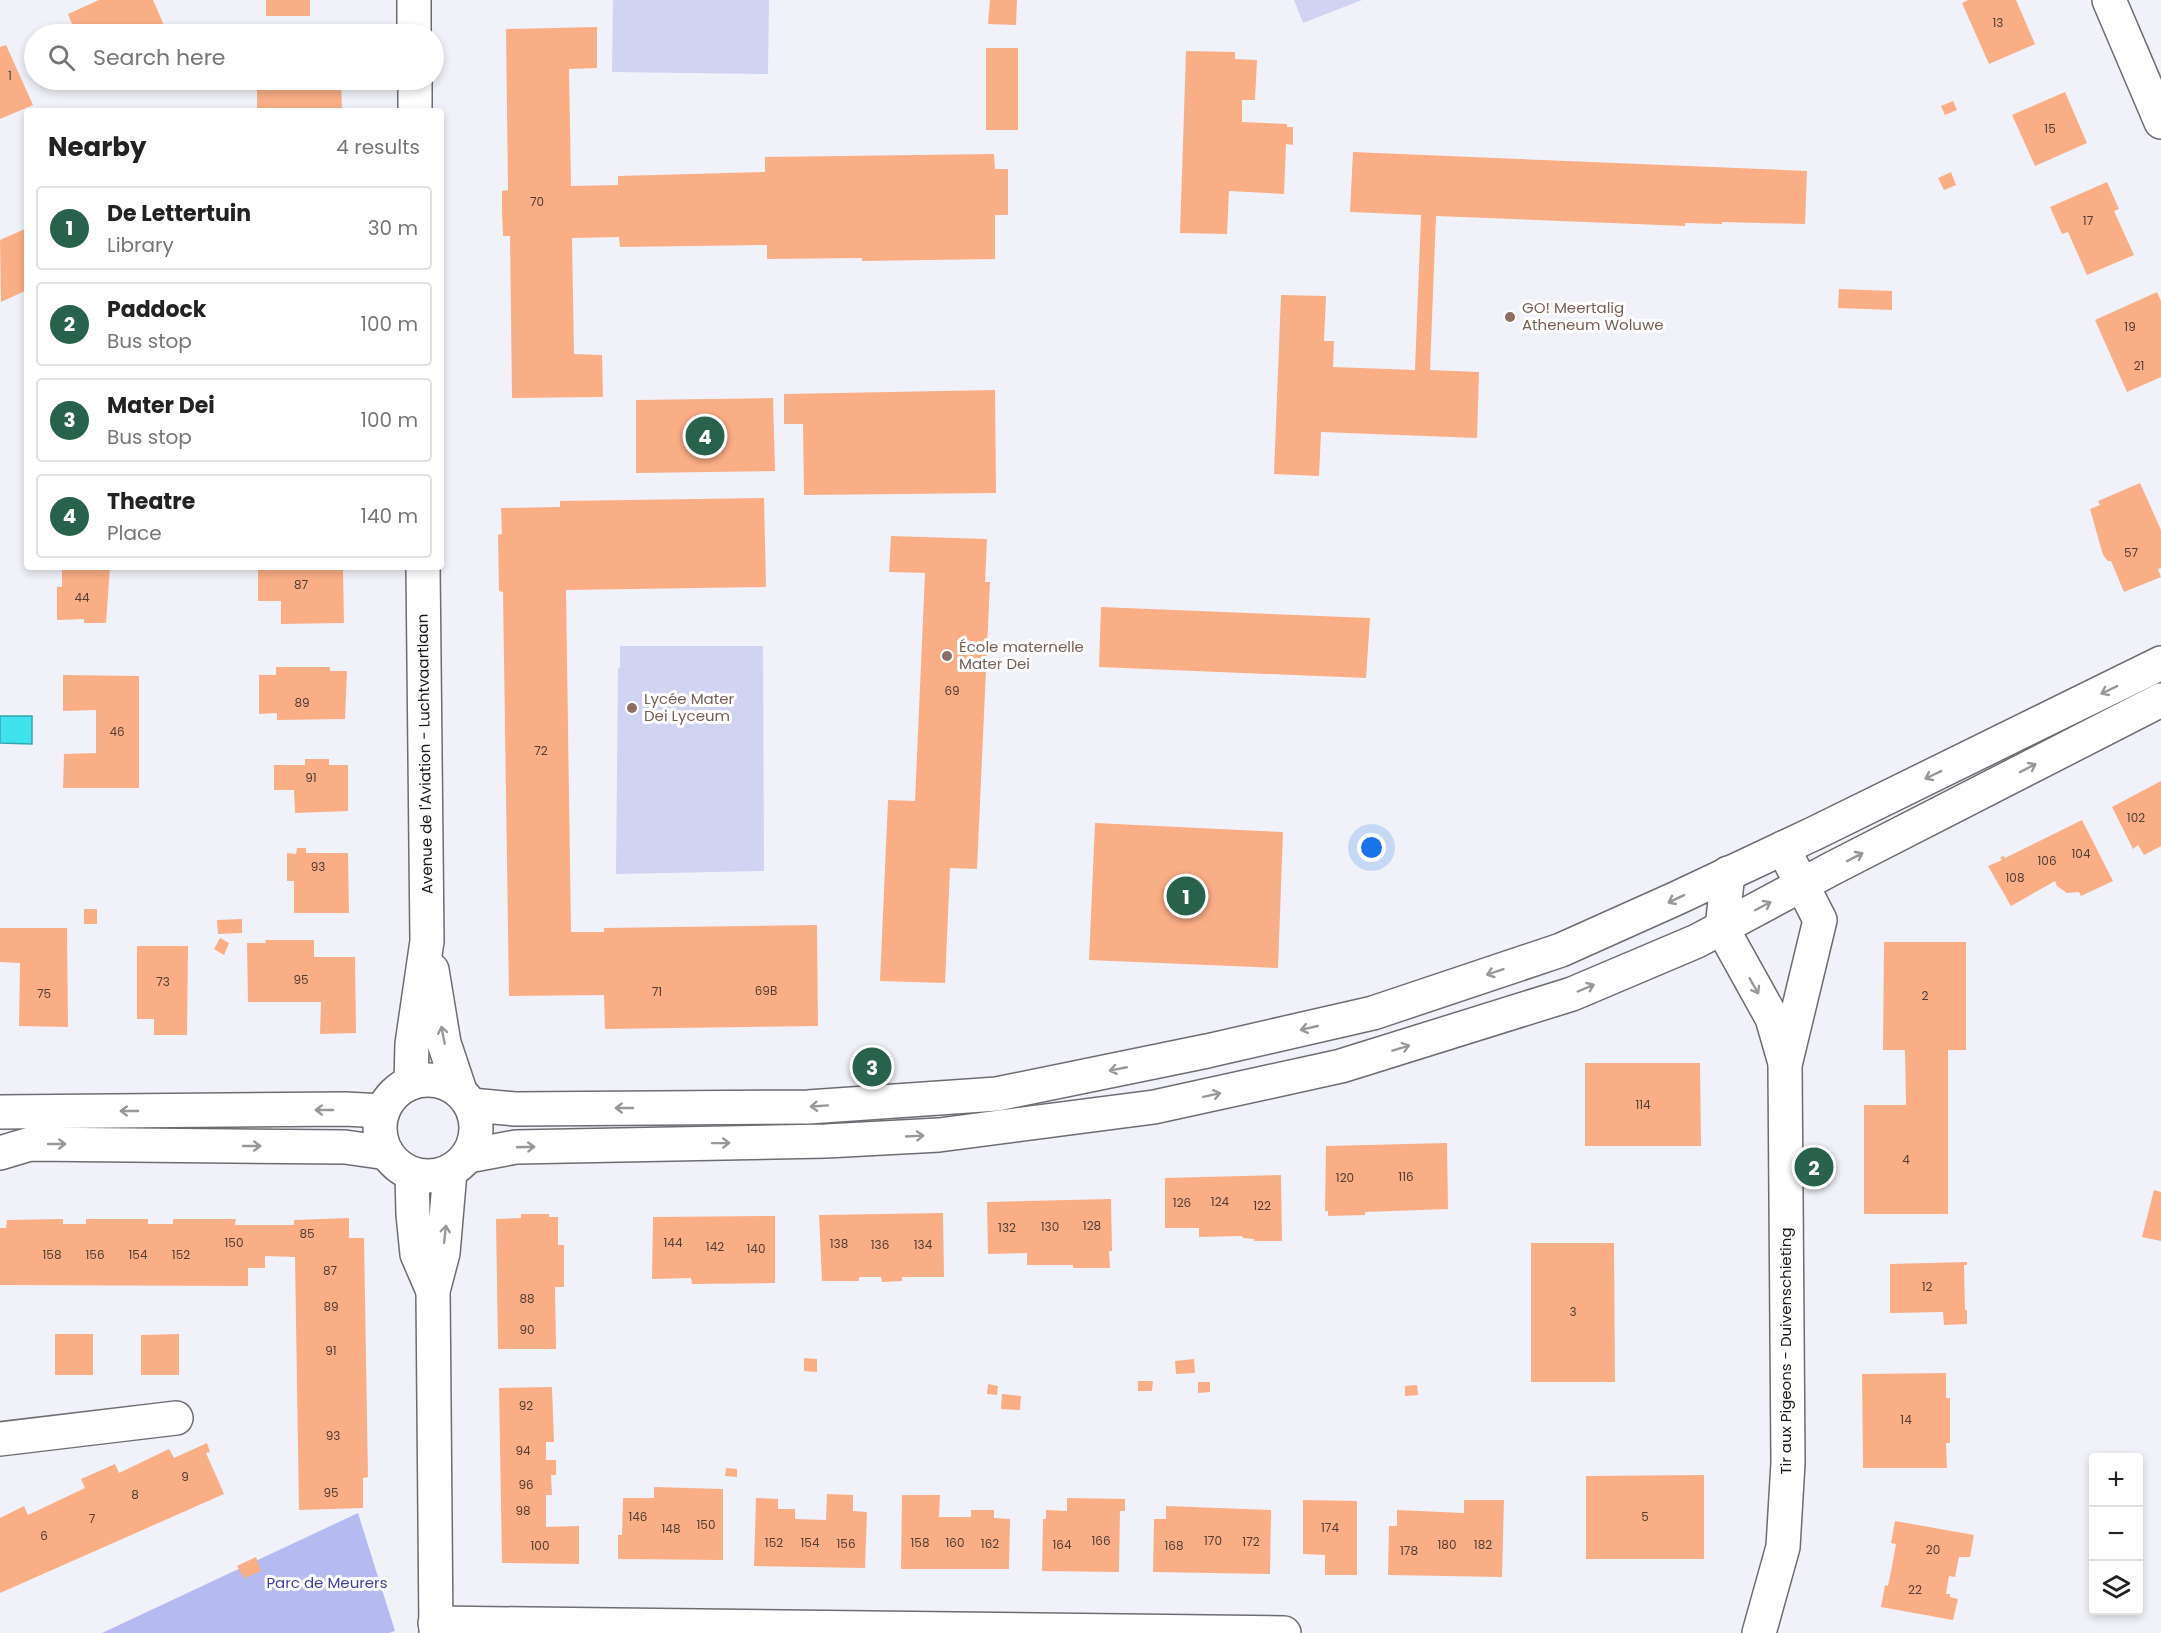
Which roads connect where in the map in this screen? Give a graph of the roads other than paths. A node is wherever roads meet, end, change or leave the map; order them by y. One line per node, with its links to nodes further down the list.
1 (414, 0): 3 (street)
2 (2109, 0): 6 (street)
3 (414, 24)
4 (415, 90): 5 (street)
5 (415, 108)
6 (2161, 122)
7 (423, 570): 14 (street, Avenue de l'Aviation - Luchtvaartlaan)
8 (2161, 663): 10 (street, one-way to 10)
9 (2161, 700): 12 (street, one-way to 9)
10 (1783, 848): 11 (street); 12 (street, Tir aux Pigeons - Duivenschieting)
11 (1728, 873): 13 (street); 17 (street, one-way to 17)
12 (1803, 884): 13 (street, one-way to 12); 15 (street, Tir aux Pigeons - Duivenschieting)
13 (1722, 928): 15 (street, Tir aux Pigeons - Duivenschieting, one-way to 15); 22 (street, one-way to 13)
14 (427, 942): 16 (street, Avenue de l'Aviation - Luchtvaartlaan); 17 (street, Avenue de l'Aviation - Luchtvaartlaan, one-way to 14)
15 (1785, 1065): 29 (street, Tir aux Pigeons - Duivenschieting)
16 (411, 1083): 17 (street); 18 (street)
17 (465, 1098): 22 (street)
18 (383, 1111): 19 (street, one-way to 19); 21 (street)
19 (0, 1112)
20 (0, 1153): 21 (street, one-way to 21)
21 (387, 1153): 23 (street)
22 (459, 1164): 23 (street); 24 (street, one-way to 22)
23 (412, 1174): 24 (street)
24 (433, 1291): 27 (street)
25 (176, 1418): 26 (street)
26 (0, 1439)
27 (435, 1628): 28 (street)
28 (1284, 1633)
29 (1760, 1633)

